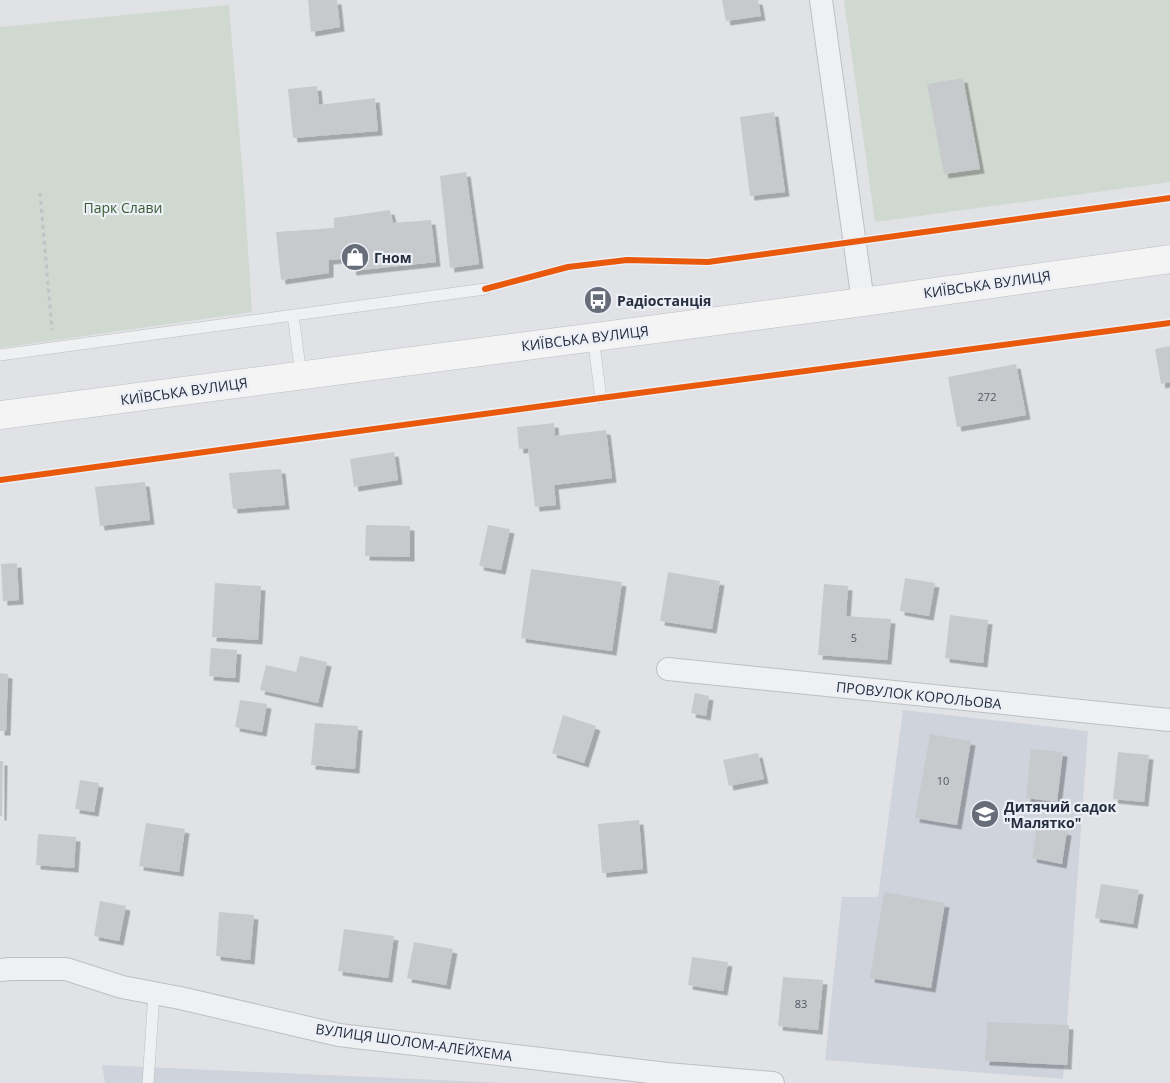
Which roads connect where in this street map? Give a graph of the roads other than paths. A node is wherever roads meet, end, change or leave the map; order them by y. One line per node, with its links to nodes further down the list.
1 (821, 0): 4 (street)
2 (1170, 259): 4 (main road, КИЇВСЬКА ВУЛИЦЯ)
3 (485, 289): 5 (lane)
4 (863, 302): 6 (main road, КИЇВСЬКА ВУЛИЦЯ)
5 (293, 315): 7 (lane); 8 (lane)
6 (593, 337): 8 (main road, КИЇВСЬКА ВУЛИЦЯ); 9 (lane)
7 (0, 355)
8 (301, 375): 10 (main road, КИЇВСЬКА ВУЛИЦЯ)
9 (601, 398)
10 (0, 415)
11 (668, 669): 12 (street, ПРОВУЛОК КОРОЛЬОВА)
12 (1170, 720)
13 (0, 970): 14 (street, ВУЛИЦЯ ШОЛОМ-АЛЕЙХЕМА)
14 (154, 993): 15 (lane); 16 (street, ВУЛИЦЯ ШОЛОМ-АЛЕЙХЕМА)
15 (148, 1083)
16 (773, 1083)

